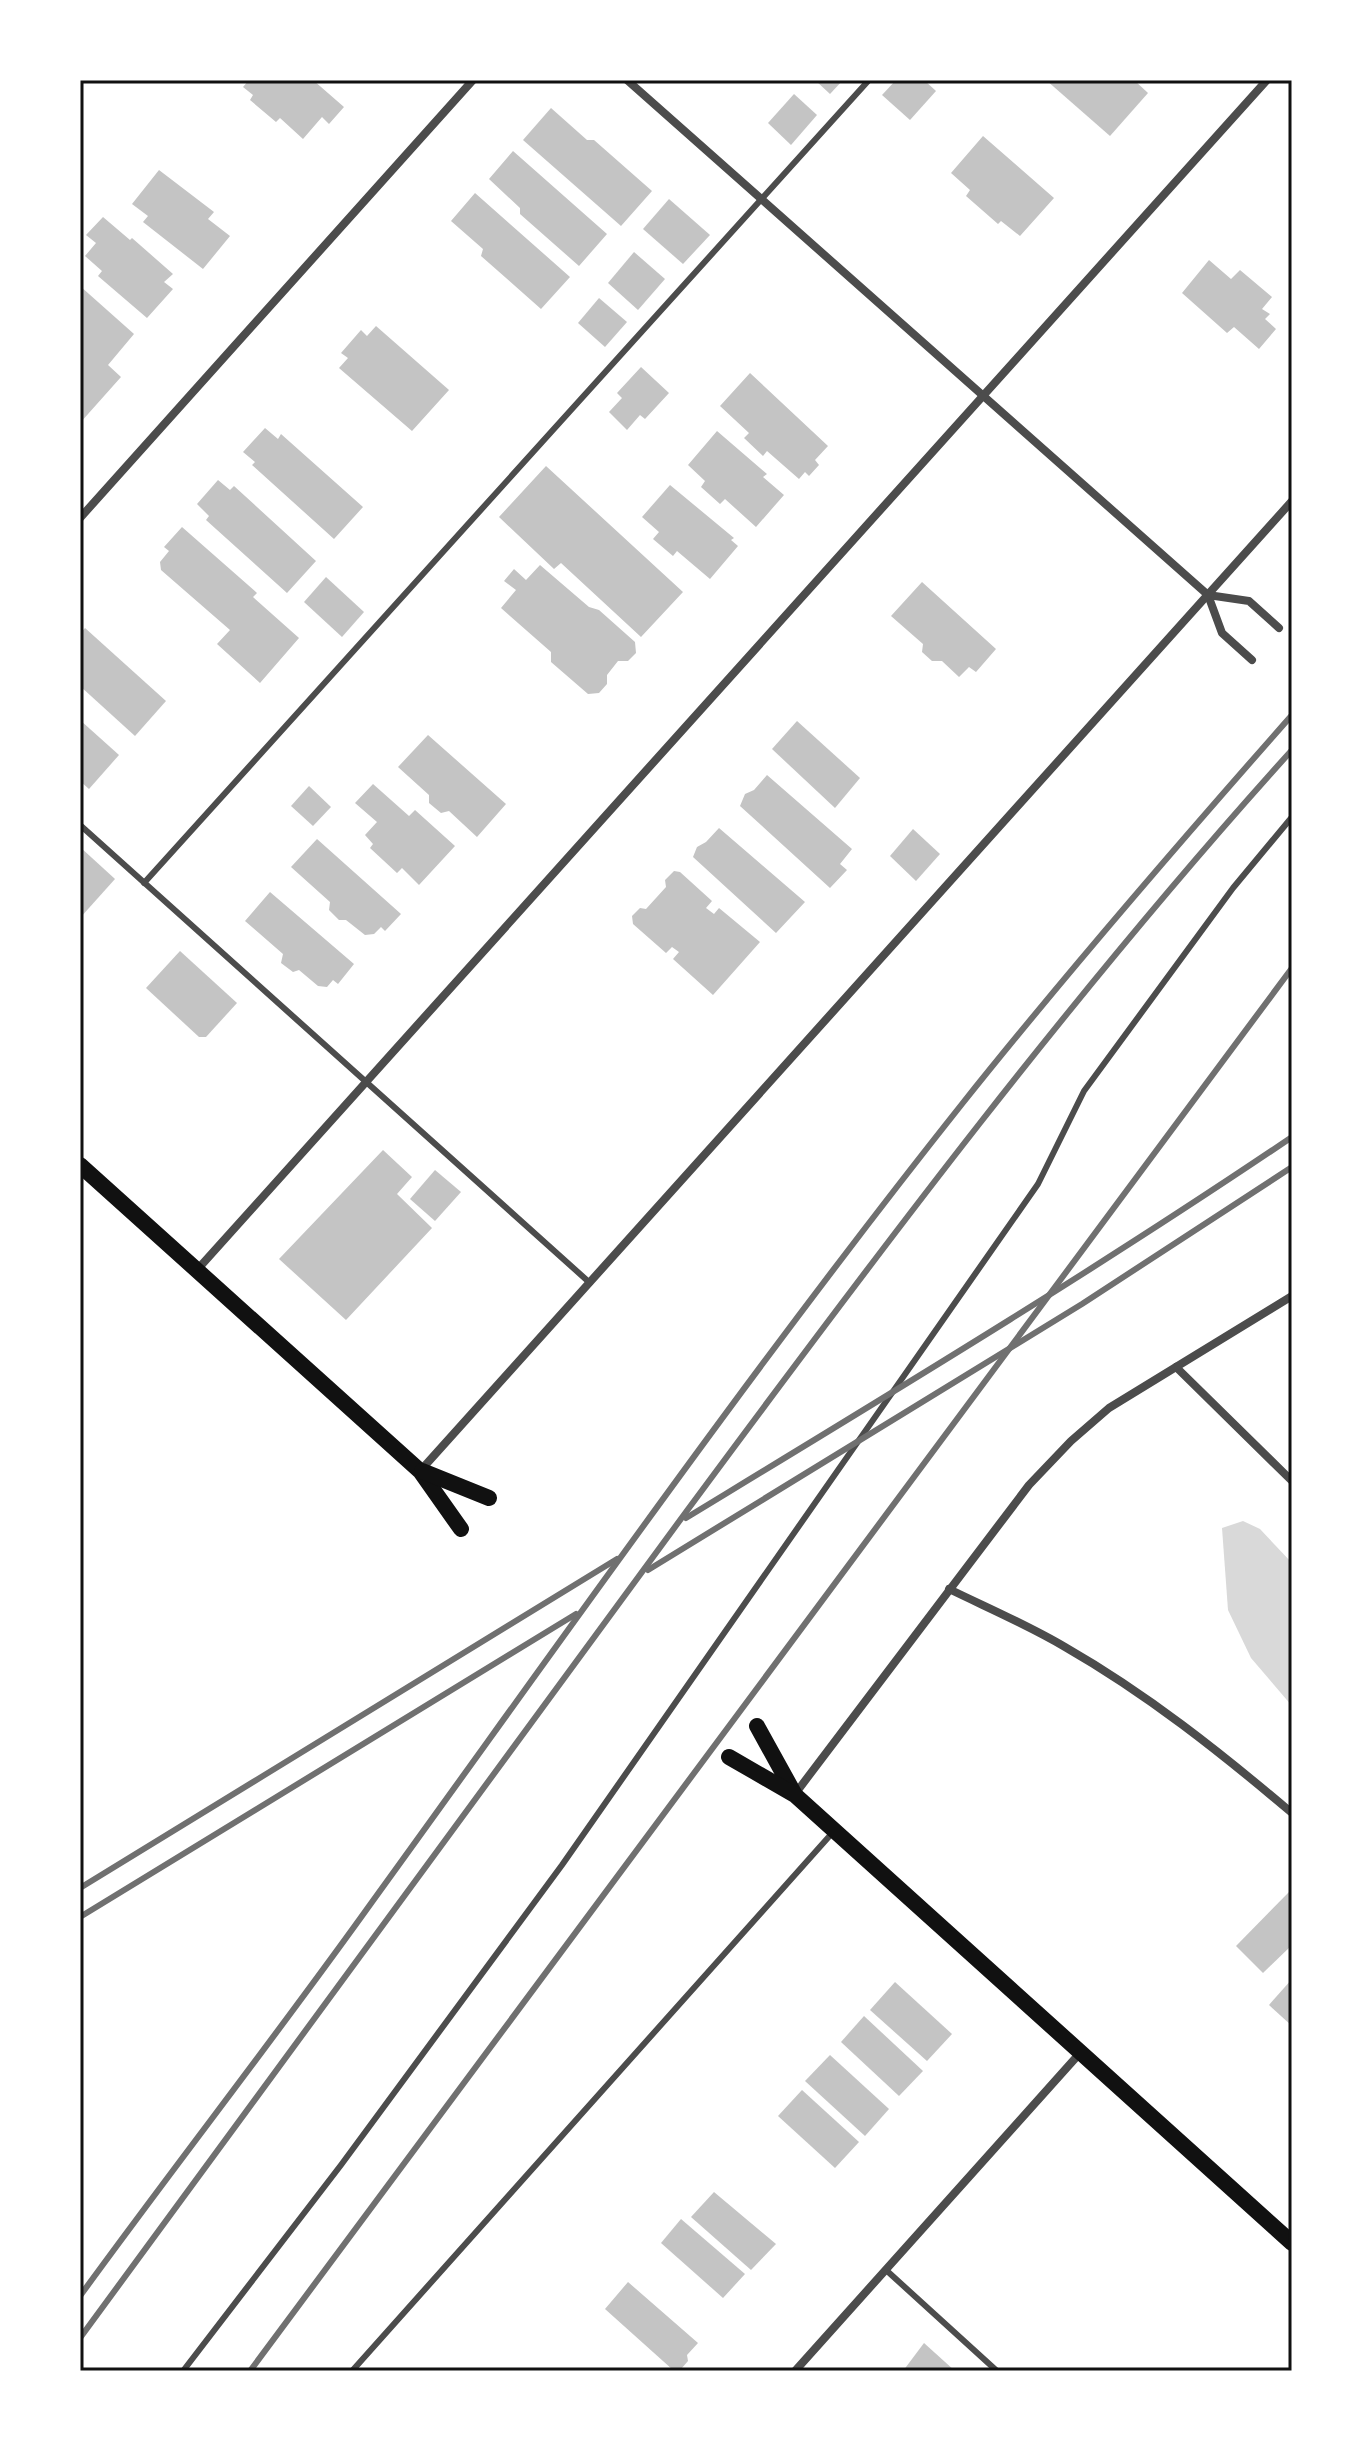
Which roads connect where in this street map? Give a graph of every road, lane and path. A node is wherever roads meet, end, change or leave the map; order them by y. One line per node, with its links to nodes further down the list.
1 (473, 80): 8 (street)
2 (627, 80): 5 (street)
3 (869, 80): 5 (lane)
4 (1267, 80): 6 (street)
5 (762, 199): 6 (street); 14 (lane)
6 (983, 396): 9 (street); 15 (street)
7 (1292, 501): 9 (street)
8 (80, 518)
9 (1208, 595): 10 (street); 11 (street); 18 (street)
10 (1279, 628)
11 (1252, 660)
12 (1292, 817): 34 (lane)
13 (80, 825): 14 (lane)
14 (144, 883): 15 (lane)
15 (366, 1082): 17 (street); 18 (lane)
16 (80, 1165): 17 (main road)
17 (197, 1270): 21 (main road)
18 (590, 1283): 21 (street)
19 (1292, 1296): 20 (street)
20 (1176, 1367): 22 (street); 25 (street)
21 (420, 1471): 23 (main road); 24 (main road)
22 (1292, 1481)
23 (489, 1498)
24 (461, 1529)
25 (949, 1589): 28 (street); 29 (street)
26 (757, 1726): 28 (main road)
27 (729, 1757): 28 (main road)
28 (795, 1795): 30 (main road)
29 (1292, 1813)
30 (834, 1831): 31 (main road); 35 (lane)
31 (1080, 2052): 32 (main road); 33 (street)
32 (1292, 2243)
33 (886, 2270): 36 (street); 37 (lane)
34 (183, 2371)
35 (352, 2371)
36 (795, 2371)
37 (997, 2371)

